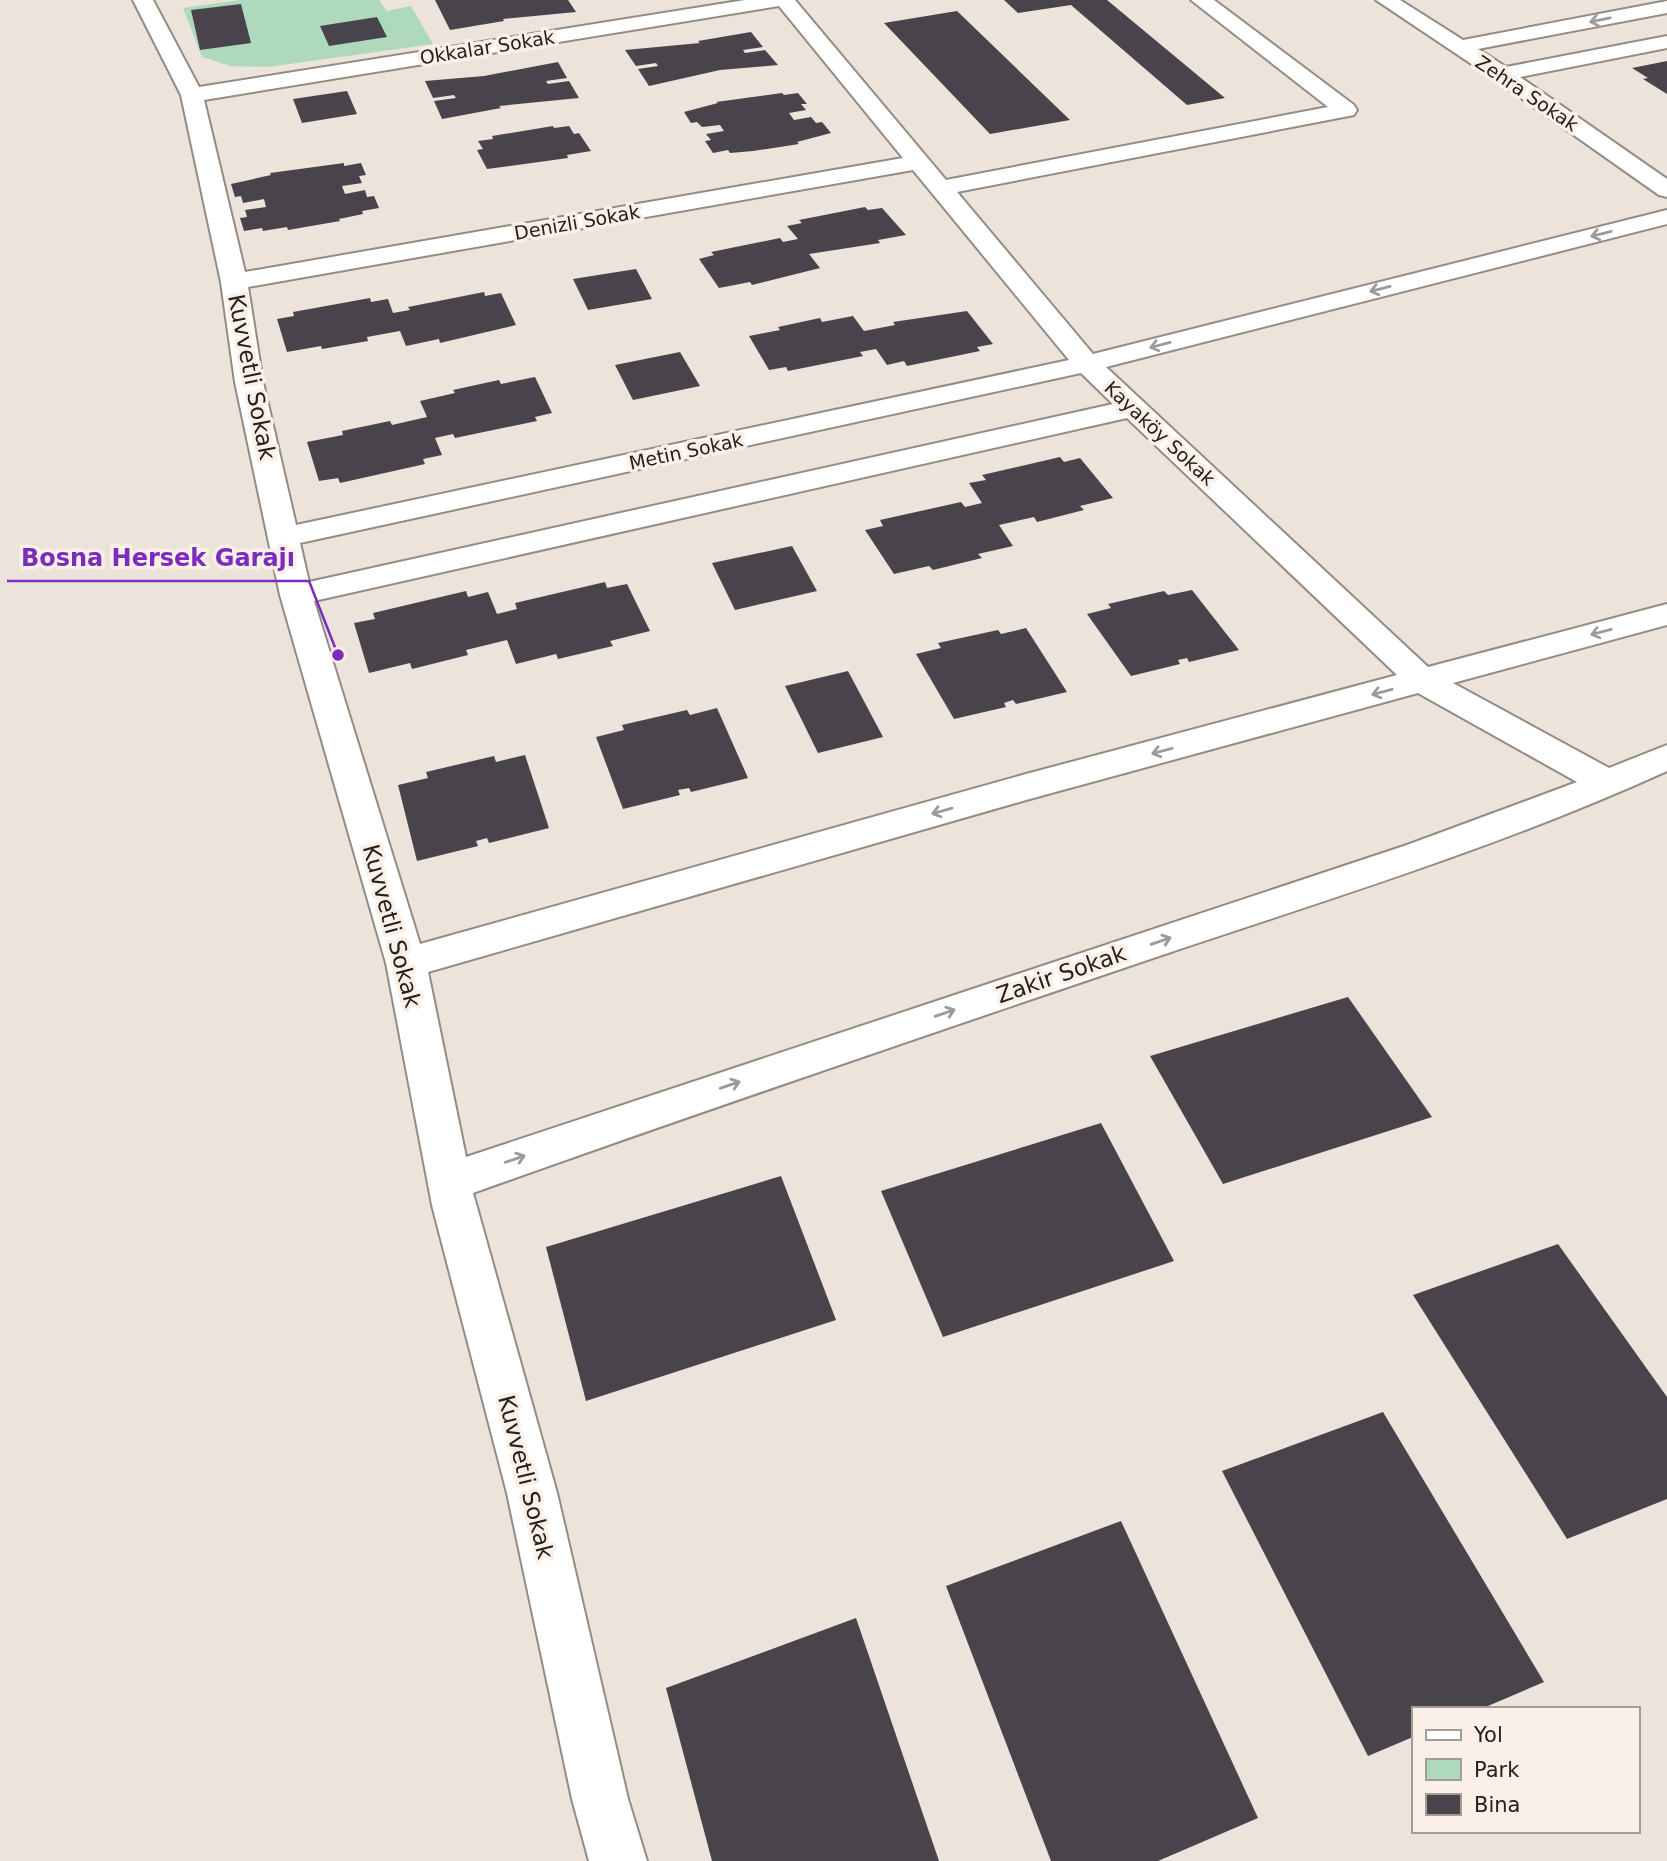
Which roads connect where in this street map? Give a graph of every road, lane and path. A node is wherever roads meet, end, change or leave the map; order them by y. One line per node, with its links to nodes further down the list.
1 (144, 0): 9 (street, Kuvvetli Sokak)
2 (783, 0): 9 (street, Okkalar Sokak); 10 (street, Kayaköy Sokak)
3 (1201, 0): 11 (street)
4 (1386, 0): 7 (street, Zehra Sokak)
5 (1667, 7): 7 (street, one-way to 7)
6 (1667, 42): 8 (street)
7 (1458, 47): 8 (street, Zehra Sokak)
8 (1502, 74): 12 (street, Zehra Sokak)
9 (192, 95): 14 (street, Kuvvetli Sokak)
10 (920, 162): 11 (street, Kayaköy Sokak); 14 (street, Denizli Sokak)
11 (942, 188): 15 (street, Kayaköy Sokak)
12 (1667, 190)
13 (1667, 217): 15 (street, Metin Sokak, one-way to 15)
14 (234, 282): 17 (street, Kuvvetli Sokak)
15 (1087, 364): 16 (street, Kayaköy Sokak); 17 (street, Metin Sokak)
16 (1133, 408): 18 (street); 20 (street, Kayaköy Sokak)
17 (285, 537): 18 (street, Kuvvetli Sokak)
18 (296, 595): 23 (street, Kuvvetli Sokak)
19 (1667, 614): 20 (street, one-way to 20)
20 (1423, 681): 22 (street, Kayaköy Sokak); 23 (street, one-way to 23)
21 (1667, 757): 22 (street, Zakir Sokak)
22 (1609, 784): 24 (street, Zakir Sokak, one-way to 22)
23 (406, 962): 24 (street, Kuvvetli Sokak)
24 (450, 1182): 25 (street, Kuvvetli Sokak)
25 (618, 1861)

